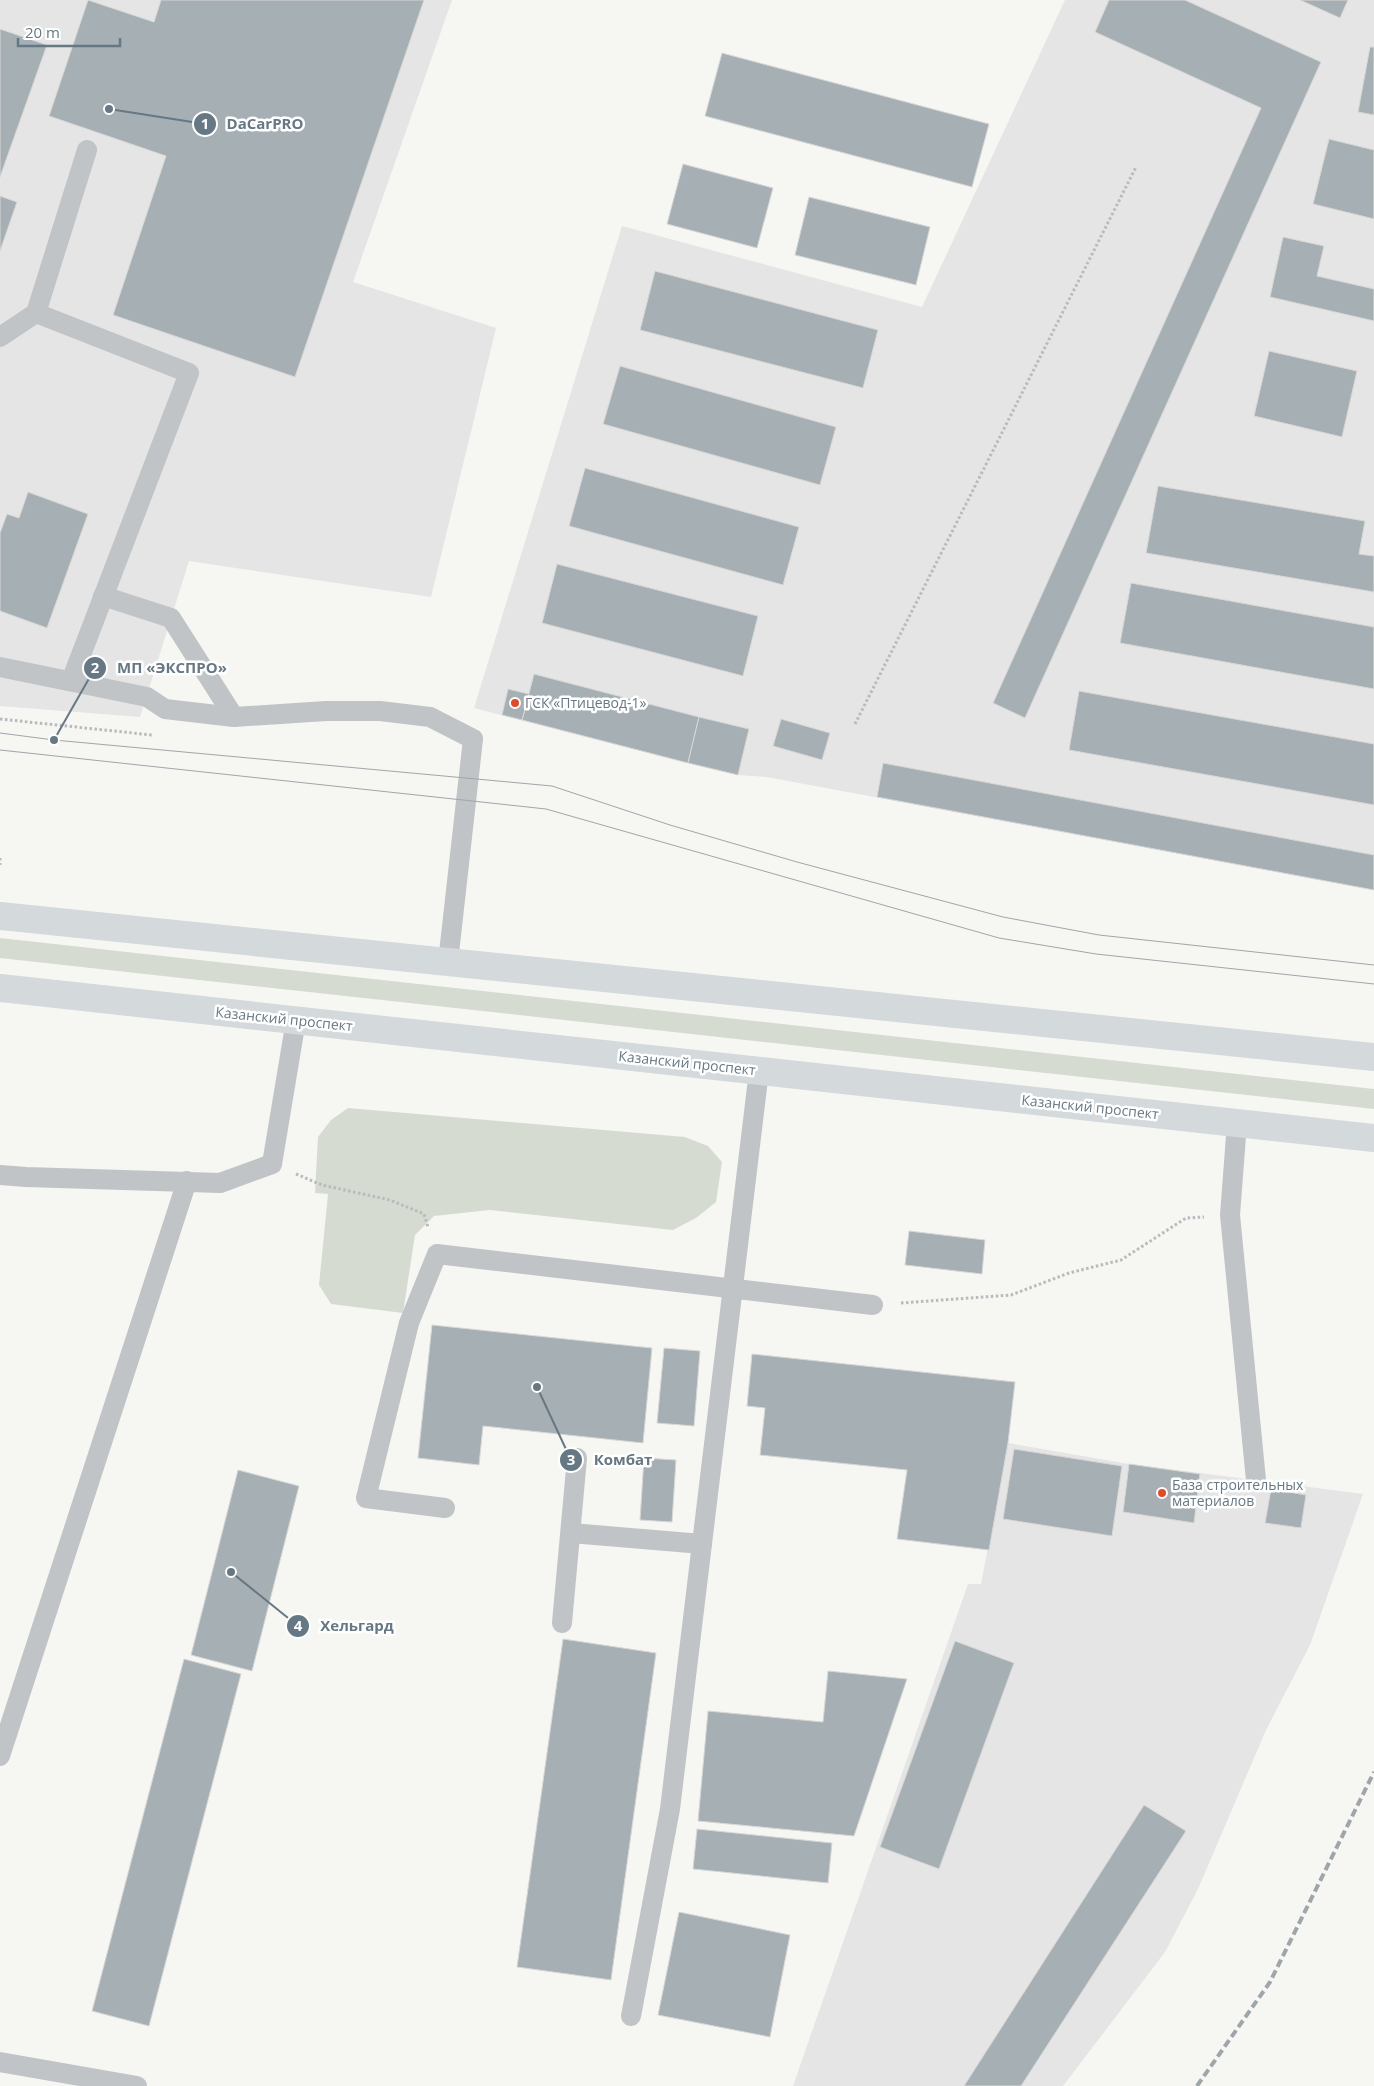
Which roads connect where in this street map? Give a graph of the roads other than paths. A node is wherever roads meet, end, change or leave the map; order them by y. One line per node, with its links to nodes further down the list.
1 (87, 150): 2 (lane)
2 (36, 313): 3 (lane); 4 (lane)
3 (0, 337)
4 (103, 596): 6 (lane); 7 (lane)
5 (0, 667): 6 (lane)
6 (70, 682): 7 (lane)
7 (234, 717): 9 (lane)
8 (0, 916): 9 (main road)
9 (448, 962): 12 (main road)
10 (0, 988): 11 (main road, Казанский проспект)
11 (296, 1020): 13 (main road, Казанский проспект); 17 (lane)
12 (1374, 1057)
13 (759, 1070): 14 (main road, Казанский проспект); 18 (lane)
14 (1237, 1123): 15 (main road, Казанский проспект); 21 (lane)
15 (1374, 1138)
16 (0, 1175): 17 (lane)
17 (187, 1181): 26 (lane)
18 (734, 1289): 19 (lane); 22 (lane); 24 (lane)
19 (873, 1306)
20 (577, 1458): 23 (lane)
21 (1256, 1480)
22 (445, 1508)
23 (571, 1533): 24 (lane); 25 (lane)
24 (702, 1544): 27 (lane)
25 (562, 1623)
26 (0, 1756)
27 (631, 2016)
28 (0, 2062): 29 (lane)
29 (137, 2086)

